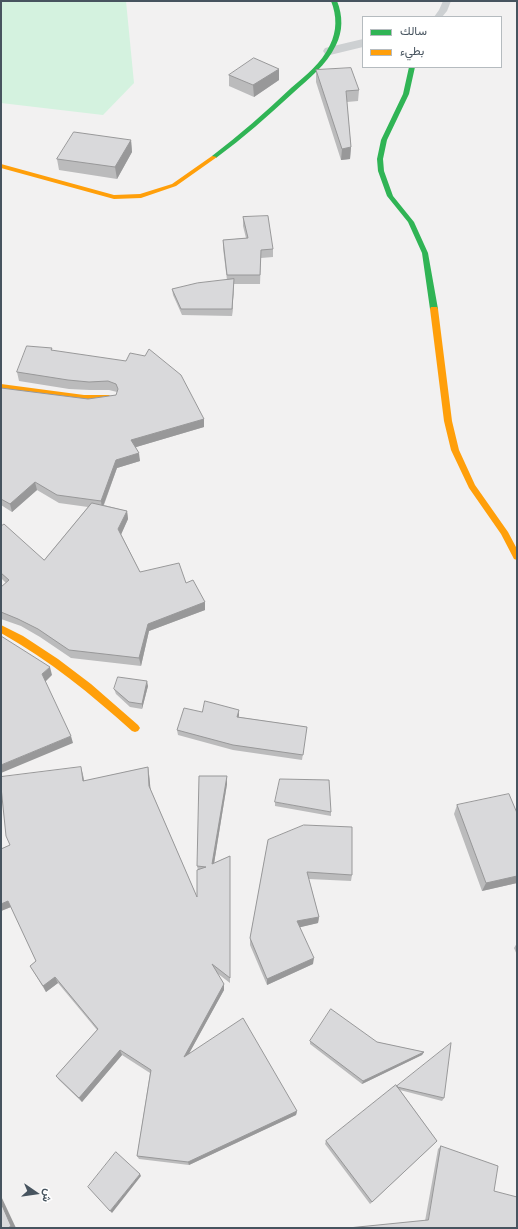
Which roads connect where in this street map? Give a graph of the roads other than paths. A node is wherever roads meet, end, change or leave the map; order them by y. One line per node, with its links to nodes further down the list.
1 (334, 1): 5 (street)
2 (447, 1): 3 (lane)
3 (439, 16)
4 (362, 43): 5 (street)
5 (330, 51): 7 (street)
6 (412, 68): 10 (street)
7 (1, 166)
8 (1, 387): 9 (street)
9 (109, 398)
10 (510, 531): 11 (street)
11 (517, 557)
12 (1, 629): 13 (street)
13 (135, 728)

